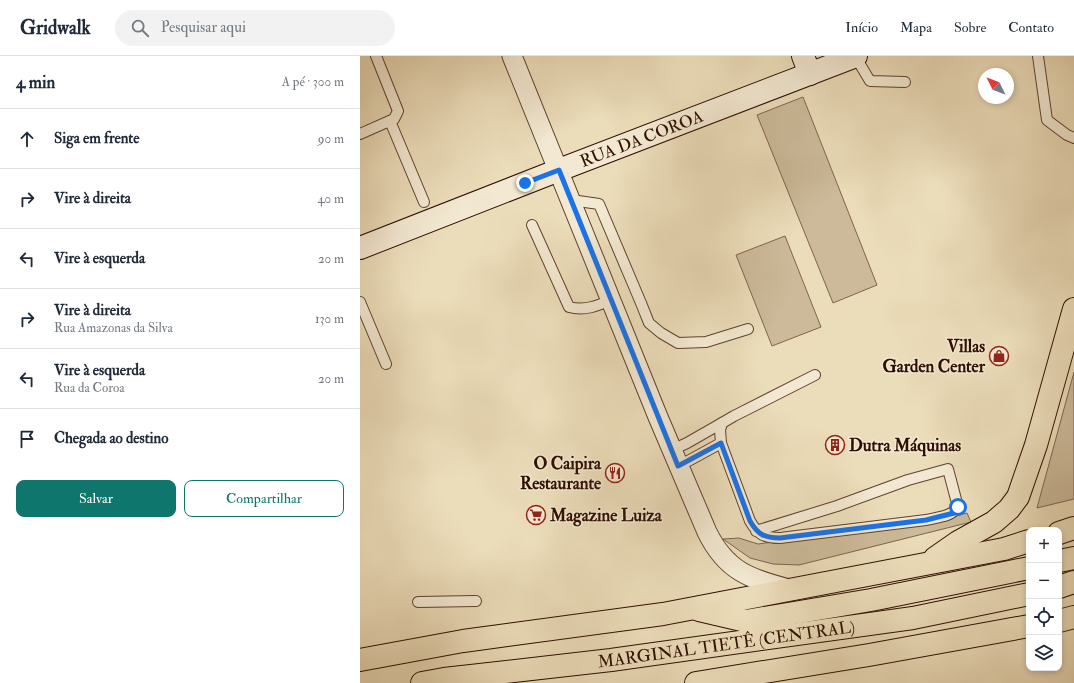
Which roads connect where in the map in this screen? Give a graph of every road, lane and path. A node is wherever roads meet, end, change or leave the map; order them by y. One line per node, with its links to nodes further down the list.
1 (376, 56): 7 (lane)
2 (512, 56): 10 (street)
3 (855, 56): 5 (street, RUA DA COROA); 6 (lane)
4 (1038, 56): 9 (lane)
5 (806, 65): 10 (street, RUA DA COROA)
6 (905, 82)
7 (390, 121): 8 (lane); 12 (lane)
8 (360, 134)
9 (1074, 138)
10 (559, 170): 11 (street); 14 (street, RUA DA COROA)
11 (571, 200): 15 (street); 18 (lane)
12 (424, 202)
13 (532, 225): 15 (lane)
14 (360, 248)
15 (611, 300): 23 (street)
16 (360, 302): 19 (lane)
17 (1074, 308): 30 (highway)
18 (748, 329)
19 (386, 364)
20 (815, 375): 21 (lane)
21 (722, 423): 22 (lane); 23 (lane)
22 (721, 443): 23 (lane); 25 (lane)
23 (675, 458): 34 (street)
24 (1074, 528): 26 (highway)
25 (756, 531): 25 (lane)
26 (1062, 532)
27 (1026, 542): 30 (highway)
28 (1074, 558): 29 (highway)
29 (1062, 560)
30 (928, 563): 34 (highway)
31 (1026, 569): 38 (highway)
32 (1074, 582): 33 (highway)
33 (1062, 586)
34 (789, 589): 38 (highway)
35 (1026, 595): 43 (highway, MARGINAL TIETÊ (CENTRAL))
36 (476, 601): 37 (lane)
37 (418, 602)
38 (692, 608): 42 (highway)
39 (1074, 617): 40 (highway)
40 (1062, 620)
41 (1026, 627): 44 (highway)
42 (360, 660)
43 (422, 683)
44 (696, 683)

